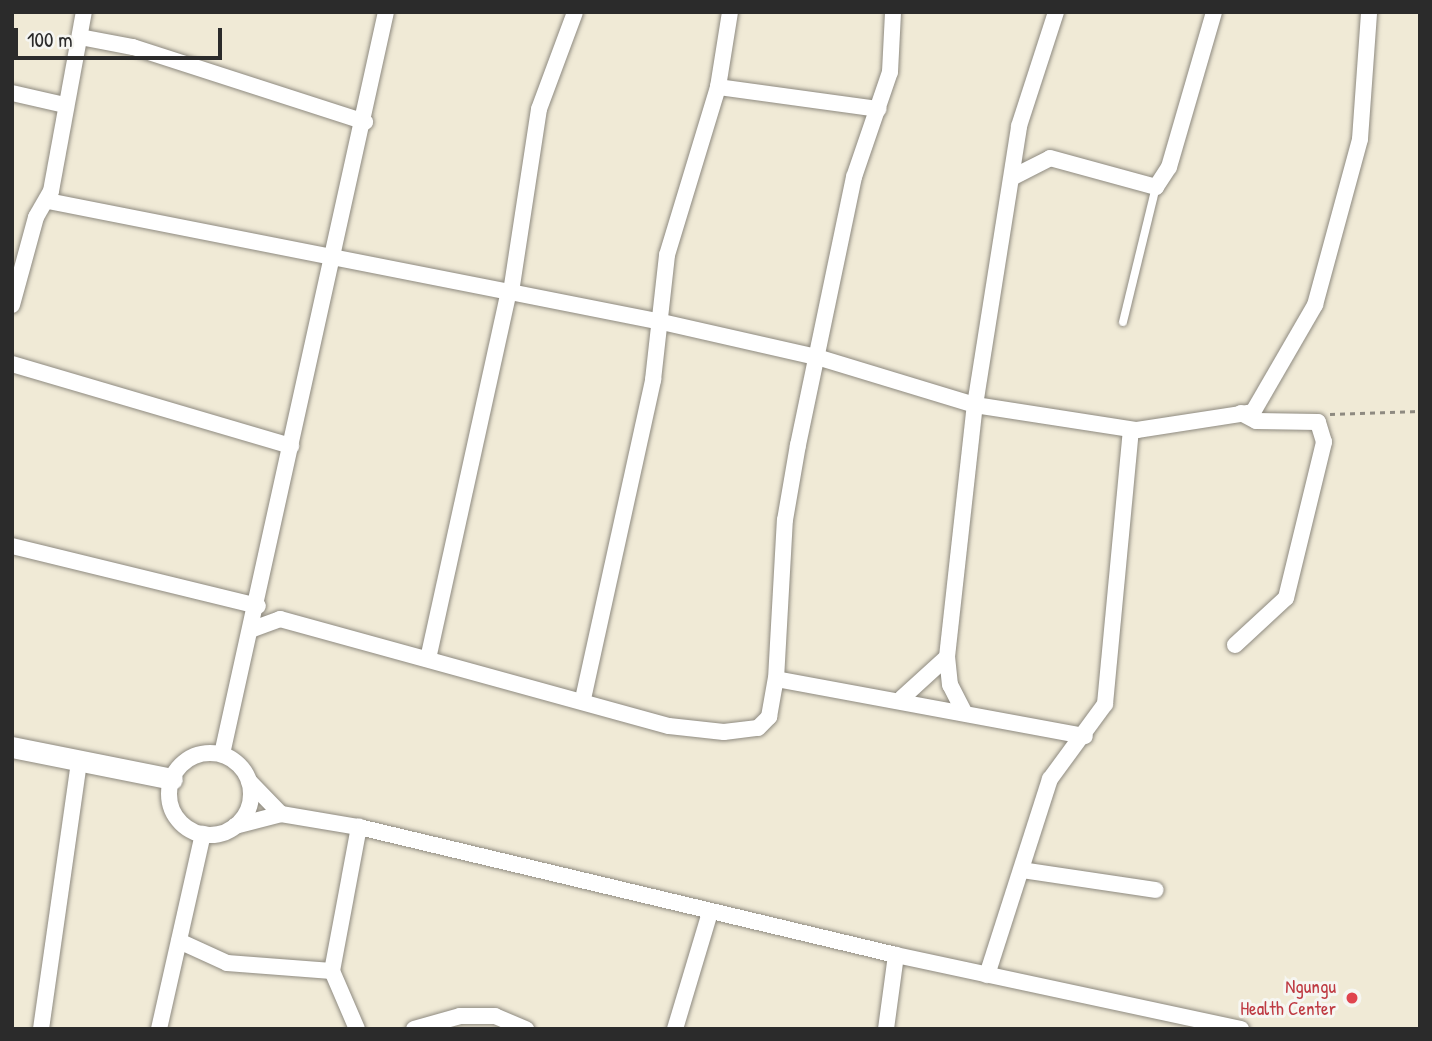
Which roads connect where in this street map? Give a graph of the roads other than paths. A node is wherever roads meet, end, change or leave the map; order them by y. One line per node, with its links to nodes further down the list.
1 (84, 12): 9 (street)
2 (386, 12): 14 (street)
3 (575, 12): 19 (street)
4 (730, 12): 10 (street)
5 (893, 12): 13 (street)
6 (1056, 12): 15 (street)
7 (1214, 12): 16 (street)
8 (1369, 12): 26 (street)
9 (80, 37): 12 (street); 14 (street)
10 (718, 87): 13 (street); 21 (street)
11 (12, 93): 12 (street)
12 (65, 105): 17 (street)
13 (878, 108): 23 (street)
14 (365, 122): 18 (street)
15 (1015, 176): 16 (street); 25 (street)
16 (1156, 187): 22 (lane)
17 (48, 201): 18 (street); 20 (street)
18 (336, 260): 19 (street); 28 (street)
19 (510, 292): 21 (street); 35 (street)
20 (12, 305)
21 (662, 322): 23 (street); 38 (street)
22 (1123, 322)
23 (820, 358): 25 (street); 36 (street)
24 (12, 363): 28 (street)
25 (975, 405): 27 (street); 34 (street)
26 (1239, 412): 27 (street); 33 (street)
27 (1131, 429): 40 (street)
28 (291, 446): 30 (street)
29 (12, 546): 30 (street)
30 (259, 603): 31 (street); 32 (street)
31 (281, 619): 32 (street); 35 (street)
32 (253, 629): 42 (street)
33 (1236, 645)
34 (947, 657): 37 (street); 39 (street)
35 (428, 659): 38 (street)
36 (776, 679): 37 (street); 38 (street)
37 (902, 698): 39 (street)
38 (583, 699)
39 (963, 710): 40 (street)
40 (1085, 736): 50 (street)
41 (12, 747): 43 (street)
42 (222, 754): 44 (street); 45 (street)
43 (79, 761): 45 (street); 59 (street)
44 (247, 778): 46 (street); 47 (street)
45 (172, 779): 49 (street)
46 (281, 814): 47 (street); 48 (street)
47 (235, 825): 49 (street)
48 (359, 827): 52 (street); 55 (street)
49 (203, 834): 53 (street)
50 (1022, 870): 51 (street); 56 (street)
51 (1156, 890)
52 (710, 912): 54 (street); 58 (street)
53 (179, 941): 55 (street); 60 (street)
54 (896, 955): 56 (street); 64 (street)
55 (332, 971): 61 (street)
56 (987, 975): 57 (street)
57 (1166, 1013): 65 (street); 66 (street)
58 (679, 1028)
59 (41, 1029)
60 (159, 1029)
61 (357, 1029)
62 (414, 1029): 63 (street)
63 (526, 1029)
64 (886, 1029)
65 (1161, 1029)
66 (1241, 1029)

